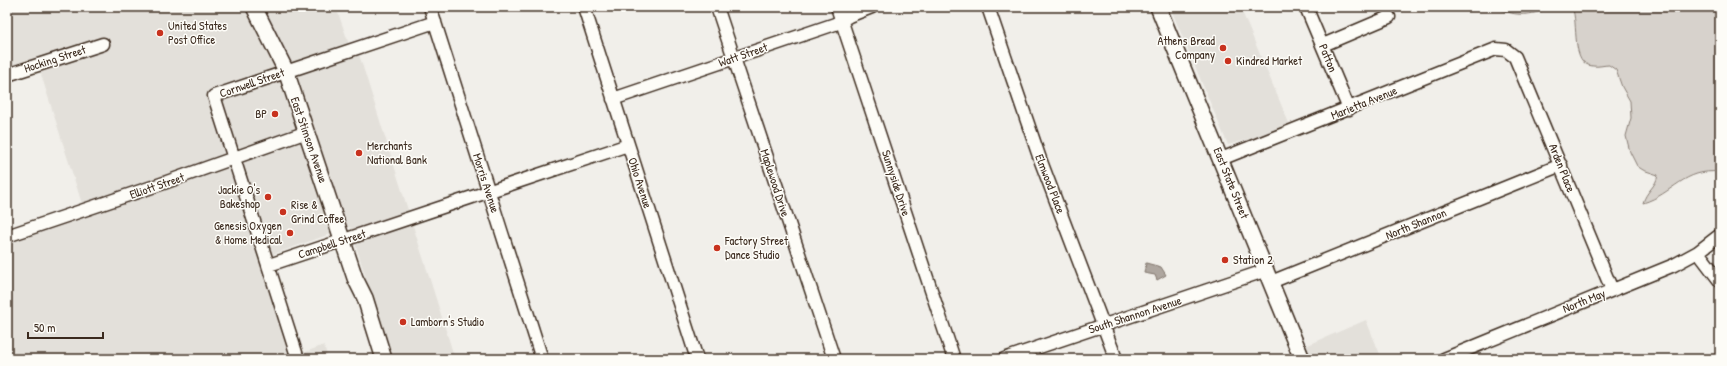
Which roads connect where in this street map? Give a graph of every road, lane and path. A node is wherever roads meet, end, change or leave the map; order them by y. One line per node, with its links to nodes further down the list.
1 (254, 7): 17 (main road, East Stimson Avenue)
2 (430, 7): 12 (street, Morris Avenue)
3 (584, 7): 19 (street, Ohio Avenue)
4 (717, 7): 16 (street, Maplewood Drive)
5 (837, 7): 11 (street, Sunnyside Drive)
6 (872, 7): 11 (street, Watt Street)
7 (988, 7): 36 (street, Elmwood Place)
8 (1158, 7): 24 (main road, East State Street)
9 (1306, 7): 14 (street, Patton)
10 (1389, 17): 14 (street)
11 (842, 20): 16 (street, Watt Street); 43 (street, Sunnyside Drive)
12 (435, 22): 17 (street, Cornwell Street); 26 (street, Morris Avenue)
13 (103, 44): 18 (street, Hocking Street)
14 (1323, 45): 20 (street, Patton)
15 (1506, 50): 20 (street, Marietta Avenue); 25 (street, Arden Place)
16 (734, 58): 19 (street, Watt Street); 42 (street, Maplewood Drive)
17 (286, 71): 21 (main road, East Stimson Avenue); 23 (street, Cornwell Street)
18 (7, 75)
19 (613, 99): 22 (street, Ohio Avenue)
20 (1349, 109): 24 (street, Marietta Avenue)
21 (307, 132): 23 (street, Elliott Street); 29 (main road, East Stimson Avenue)
22 (628, 145): 26 (street); 41 (street, Ohio Avenue)
23 (234, 159): 28 (street, Elliott Street); 31 (street, Cornwell Street)
24 (1221, 159): 32 (main road, East State Street)
25 (1561, 165): 32 (street, North Shannon); 35 (street, Arden Place)
26 (489, 192): 29 (street, Campbell Street); 40 (street, Morris Avenue)
27 (1720, 235): 30 (street, North May)
28 (7, 236)
29 (343, 240): 31 (street, Campbell Street); 33 (main road, East Stimson Avenue)
30 (1698, 252): 34 (street); 35 (street, North May)
31 (268, 265): 37 (street)
32 (1269, 276): 36 (street, South Shannon Avenue); 46 (main road, East State Street)
33 (355, 278): 38 (main road, East Stimson Avenue); 39 (main road, East Stimson Avenue)
34 (1720, 281)
35 (1612, 290): 47 (street, North May)
36 (1105, 325): 44 (street, South Shannon Avenue); 45 (street, Elmwood Place)
37 (298, 359)
38 (374, 359)
39 (384, 359)
40 (542, 359)
41 (697, 359)
42 (834, 359)
43 (954, 359)
44 (1004, 359)
45 (1116, 359)
46 (1302, 359)
47 (1444, 359)

